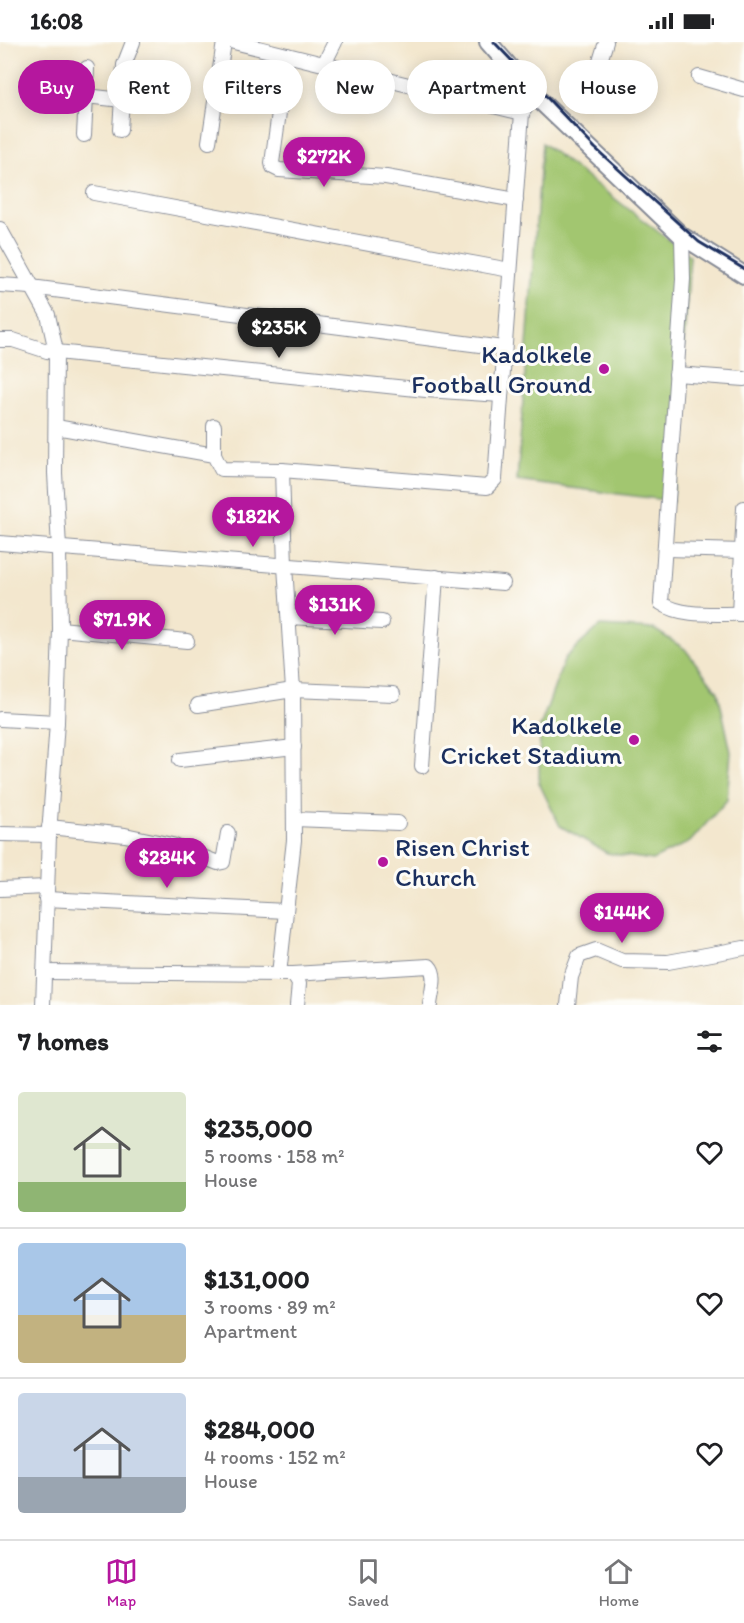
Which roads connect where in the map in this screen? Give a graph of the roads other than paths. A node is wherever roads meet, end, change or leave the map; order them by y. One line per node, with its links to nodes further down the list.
1 (132, 42): 8 (street)
2 (224, 42): 21 (street)
3 (234, 42): 7 (street)
4 (334, 42): 9 (street)
5 (488, 42): 10 (main road)
6 (606, 42): 11 (street)
7 (287, 55): 12 (street); 23 (street)
8 (126, 60)
9 (326, 60)
10 (504, 60)
11 (600, 60)
12 (315, 62)
13 (699, 77): 14 (street)
14 (744, 90)
15 (547, 106): 25 (main road)
16 (85, 114): 20 (street)
17 (121, 114): 19 (street)
18 (522, 114): 23 (street)
19 (120, 130)
20 (84, 135)
21 (209, 142)
22 (94, 193): 26 (street)
23 (516, 200): 26 (street)
24 (0, 229): 29 (street)
25 (682, 236): 27 (main road); 33 (street)
26 (510, 270): 31 (street)
27 (744, 275)
28 (0, 285): 29 (street)
29 (31, 287): 31 (street); 32 (street)
30 (0, 340): 32 (street)
31 (503, 348): 35 (street)
32 (56, 351): 35 (street); 37 (street)
33 (676, 374): 34 (street); 43 (street)
34 (744, 379)
35 (501, 395): 39 (street)
36 (214, 426): 38 (street)
37 (56, 428): 38 (street); 42 (street)
38 (214, 455): 39 (street)
39 (282, 470): 45 (street)
40 (744, 508): 44 (street)
41 (0, 543): 42 (street)
42 (59, 548): 45 (street); 51 (street)
43 (666, 549): 44 (street); 48 (street)
44 (743, 551): 48 (street)
45 (285, 566): 46 (street); 49 (street)
46 (436, 577): 47 (street); 60 (street)
47 (503, 583)
48 (742, 614)
49 (290, 617): 50 (street); 53 (street)
50 (382, 622)
51 (60, 629): 52 (street); 57 (street)
52 (187, 641)
53 (293, 690): 54 (street); 55 (street); 58 (street)
54 (393, 694)
55 (198, 705)
56 (0, 719): 57 (street)
57 (57, 722): 63 (street)
58 (294, 747): 59 (street); 61 (street)
59 (180, 760)
60 (422, 766)
61 (294, 819): 62 (street); 68 (street)
62 (398, 823)
63 (49, 831): 64 (street); 65 (street); 67 (street)
64 (228, 833)
65 (0, 834)
66 (0, 888): 67 (street)
67 (47, 893): 68 (street); 70 (street)
68 (286, 910): 71 (street)
69 (744, 948): 75 (street)
70 (44, 972): 71 (street); 72 (street)
71 (286, 974): 73 (street); 74 (street)
72 (43, 1005)
73 (297, 1005)
74 (430, 1005)
75 (568, 1005)

